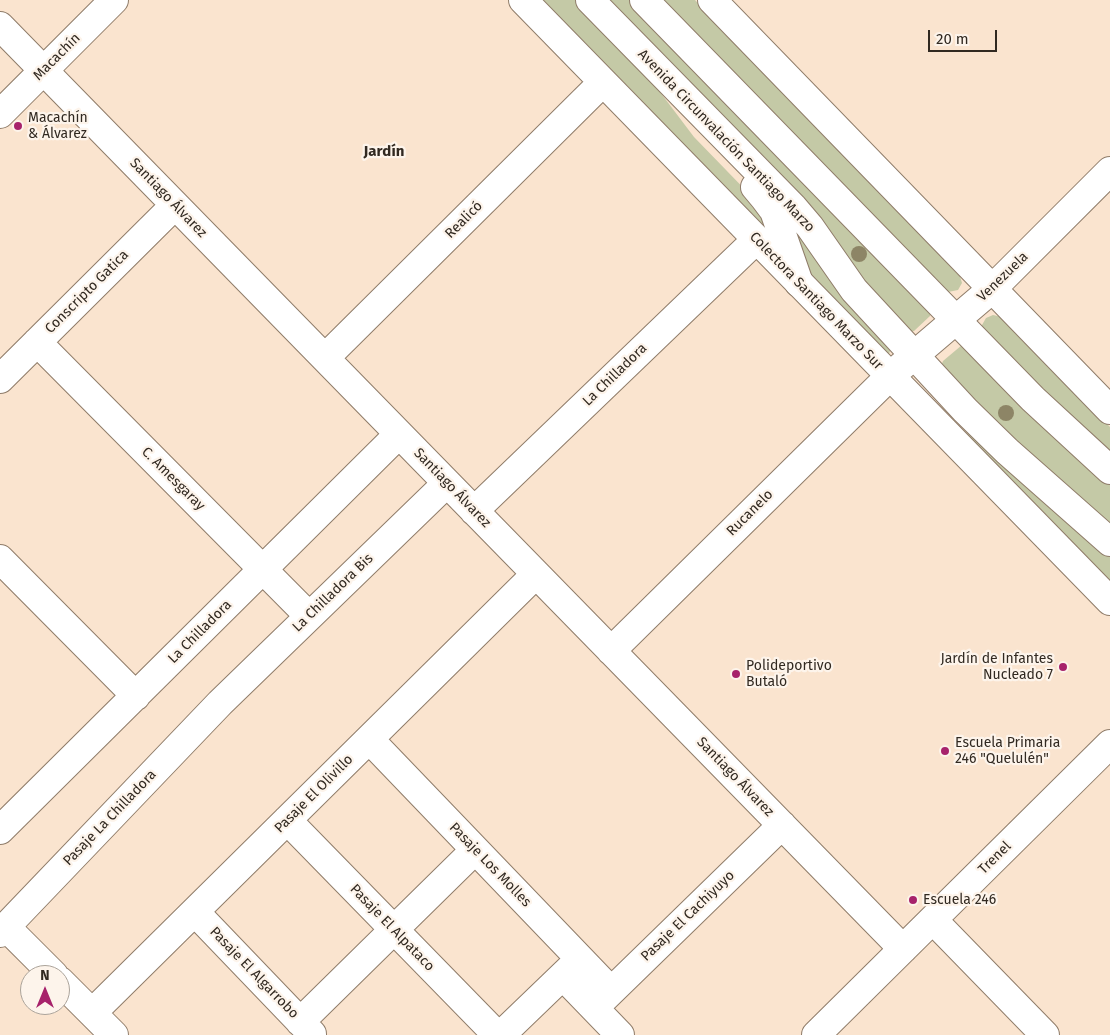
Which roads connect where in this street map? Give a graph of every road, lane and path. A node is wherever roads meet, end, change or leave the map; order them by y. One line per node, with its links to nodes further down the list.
1 (114, 0): 7 (street, Macachín)
2 (523, 0): 8 (street, Colectora Santiago Marzo Sur)
3 (590, 0): 9 (street, Avenida Circunvalación Santiago Marzo)
4 (644, 0): 16 (street)
5 (712, 0): 15 (street)
6 (0, 26): 7 (street, Santiago Álvarez)
7 (43, 71): 10 (street, Macachín); 12 (street, Santiago Álvarez)
8 (603, 82): 13 (street, Colectora Santiago Marzo Sur); 19 (street, Realicó)
9 (672, 83): 14 (street); 18 (street, Avenida Circunvalación Santiago Marzo)
10 (0, 114)
11 (1110, 171): 15 (street, Venezuela)
12 (175, 205): 17 (street, Conscripto Gatica); 19 (street, Santiago Álvarez)
13 (757, 239): 14 (street, Colectora Santiago Marzo Sur); 26 (street, La Chilladora)
14 (799, 283): 20 (street, Colectora Santiago Marzo Sur)
15 (992, 289): 16 (street, Venezuela); 22 (street)
16 (956, 319): 18 (street, Venezuela); 24 (street)
17 (37, 342): 21 (street, Conscripto Gatica); 29 (street, C. Amesgaray)
18 (914, 355): 20 (street, Venezuela); 27 (street, Avenida Circunvalación Santiago Marzo)
19 (325, 358): 23 (street, Santiago Álvarez)
20 (890, 376): 31 (street, Colectora Santiago Marzo Sur); 33 (street, Rucanelo)
21 (0, 379)
22 (1110, 410)
23 (399, 434): 25 (street, Santiago Álvarez); 29 (street, La Chilladora)
24 (1110, 470)
25 (447, 483): 26 (street, Santiago Álvarez); 32 (street, La Chilladora Bis)
26 (474, 511): 30 (street, Santiago Álvarez)
27 (1110, 542)
28 (0, 559): 34 (street)
29 (263, 570): 32 (street, C. Amesgaray); 34 (street, La Chilladora)
30 (536, 574): 33 (street, Santiago Álvarez); 36 (street, Pasaje El Olivillo)
31 (1110, 601)
32 (309, 616): 35 (street, La Chilladora Bis)
33 (611, 651): 39 (street, Santiago Álvarez)
34 (136, 696): 40 (street, La Chilladora)
35 (220, 703): 44 (street, Pasaje La Chilladora)
36 (369, 739): 38 (street, Pasaje El Olivillo); 41 (street, Pasaje Los Molles)
37 (1110, 744): 43 (street, Trenel)
38 (287, 820): 42 (street, Pasaje El Olivillo); 45 (street, Pasaje El Alpataco)
39 (782, 825): 46 (street, Santiago Álvarez); 50 (street, Pasaje El Cachiyuyo)
40 (0, 830)
41 (475, 850): 45 (street); 48 (street, Pasaje Los Molles)
42 (195, 912): 51 (street, Pasaje El Olivillo); 52 (street, Pasaje El Algarrobo)
43 (933, 920): 46 (street, Trenel); 58 (street)
44 (3, 930): 47 (street)
45 (394, 930): 52 (street); 54 (street, Pasaje El Alpataco)
46 (903, 949): 57 (street, Trenel)
47 (43, 965)
48 (572, 968): 50 (street, Pasaje Los Molles); 55 (street)
49 (70, 991): 51 (street)
50 (602, 999): 56 (street, Pasaje Los Molles)
51 (92, 1013): 53 (street)
52 (307, 1028)
53 (114, 1035)
54 (497, 1035)
55 (501, 1035)
56 (620, 1035)
57 (816, 1035)
58 (1045, 1035)

